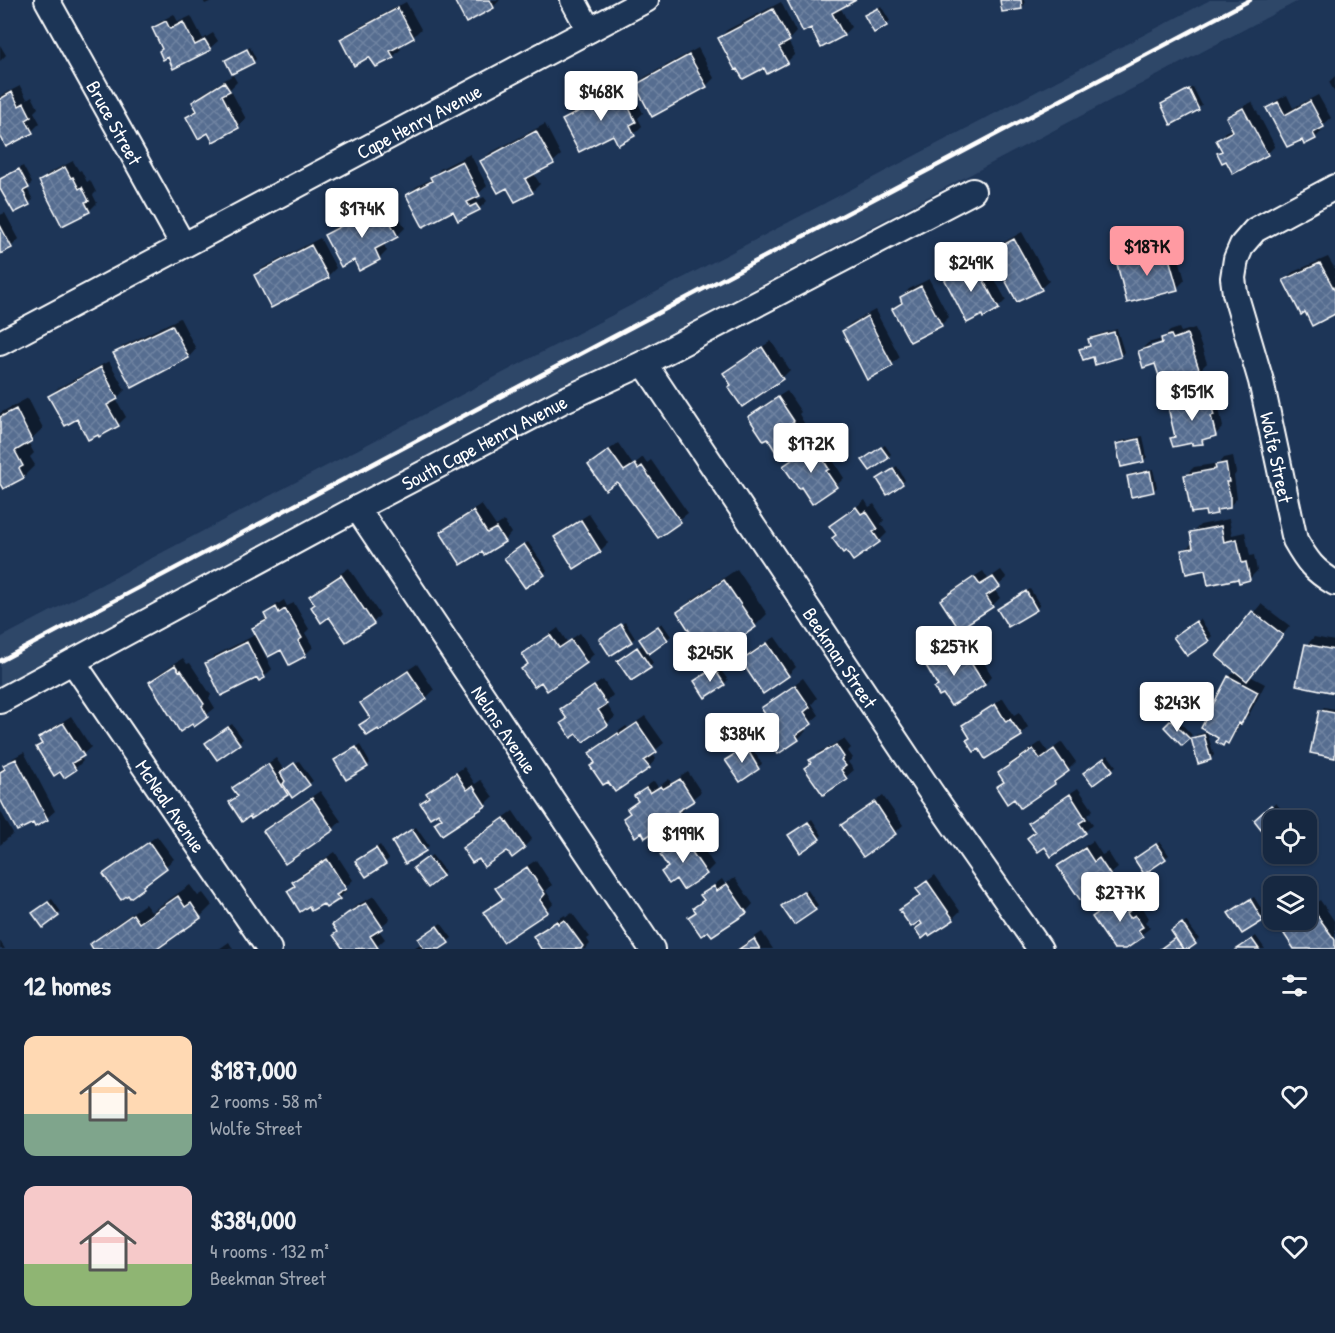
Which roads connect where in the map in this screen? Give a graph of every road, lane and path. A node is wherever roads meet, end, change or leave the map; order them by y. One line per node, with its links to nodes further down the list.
1 (47, 0): 7 (street, Bruce Street)
2 (573, 0): 4 (street)
3 (646, 0): 4 (street, Cape Henry Avenue)
4 (589, 30): 7 (street, Cape Henry Avenue)
5 (1333, 188): 11 (street, Wolfe Street)
6 (973, 191): 9 (street, South Cape Henry Avenue)
7 (183, 245): 8 (street, Cape Henry Avenue)
8 (0, 343)
9 (644, 363): 10 (street, South Cape Henry Avenue); 16 (street, Beekman Street)
10 (357, 508): 12 (street, South Cape Henry Avenue); 15 (street, Nelms Avenue)
11 (1335, 583)
12 (73, 662): 13 (street, South Cape Henry Avenue); 14 (street, McNeal Avenue)
13 (0, 701)
14 (269, 949)
15 (652, 949)
16 (1040, 949)

